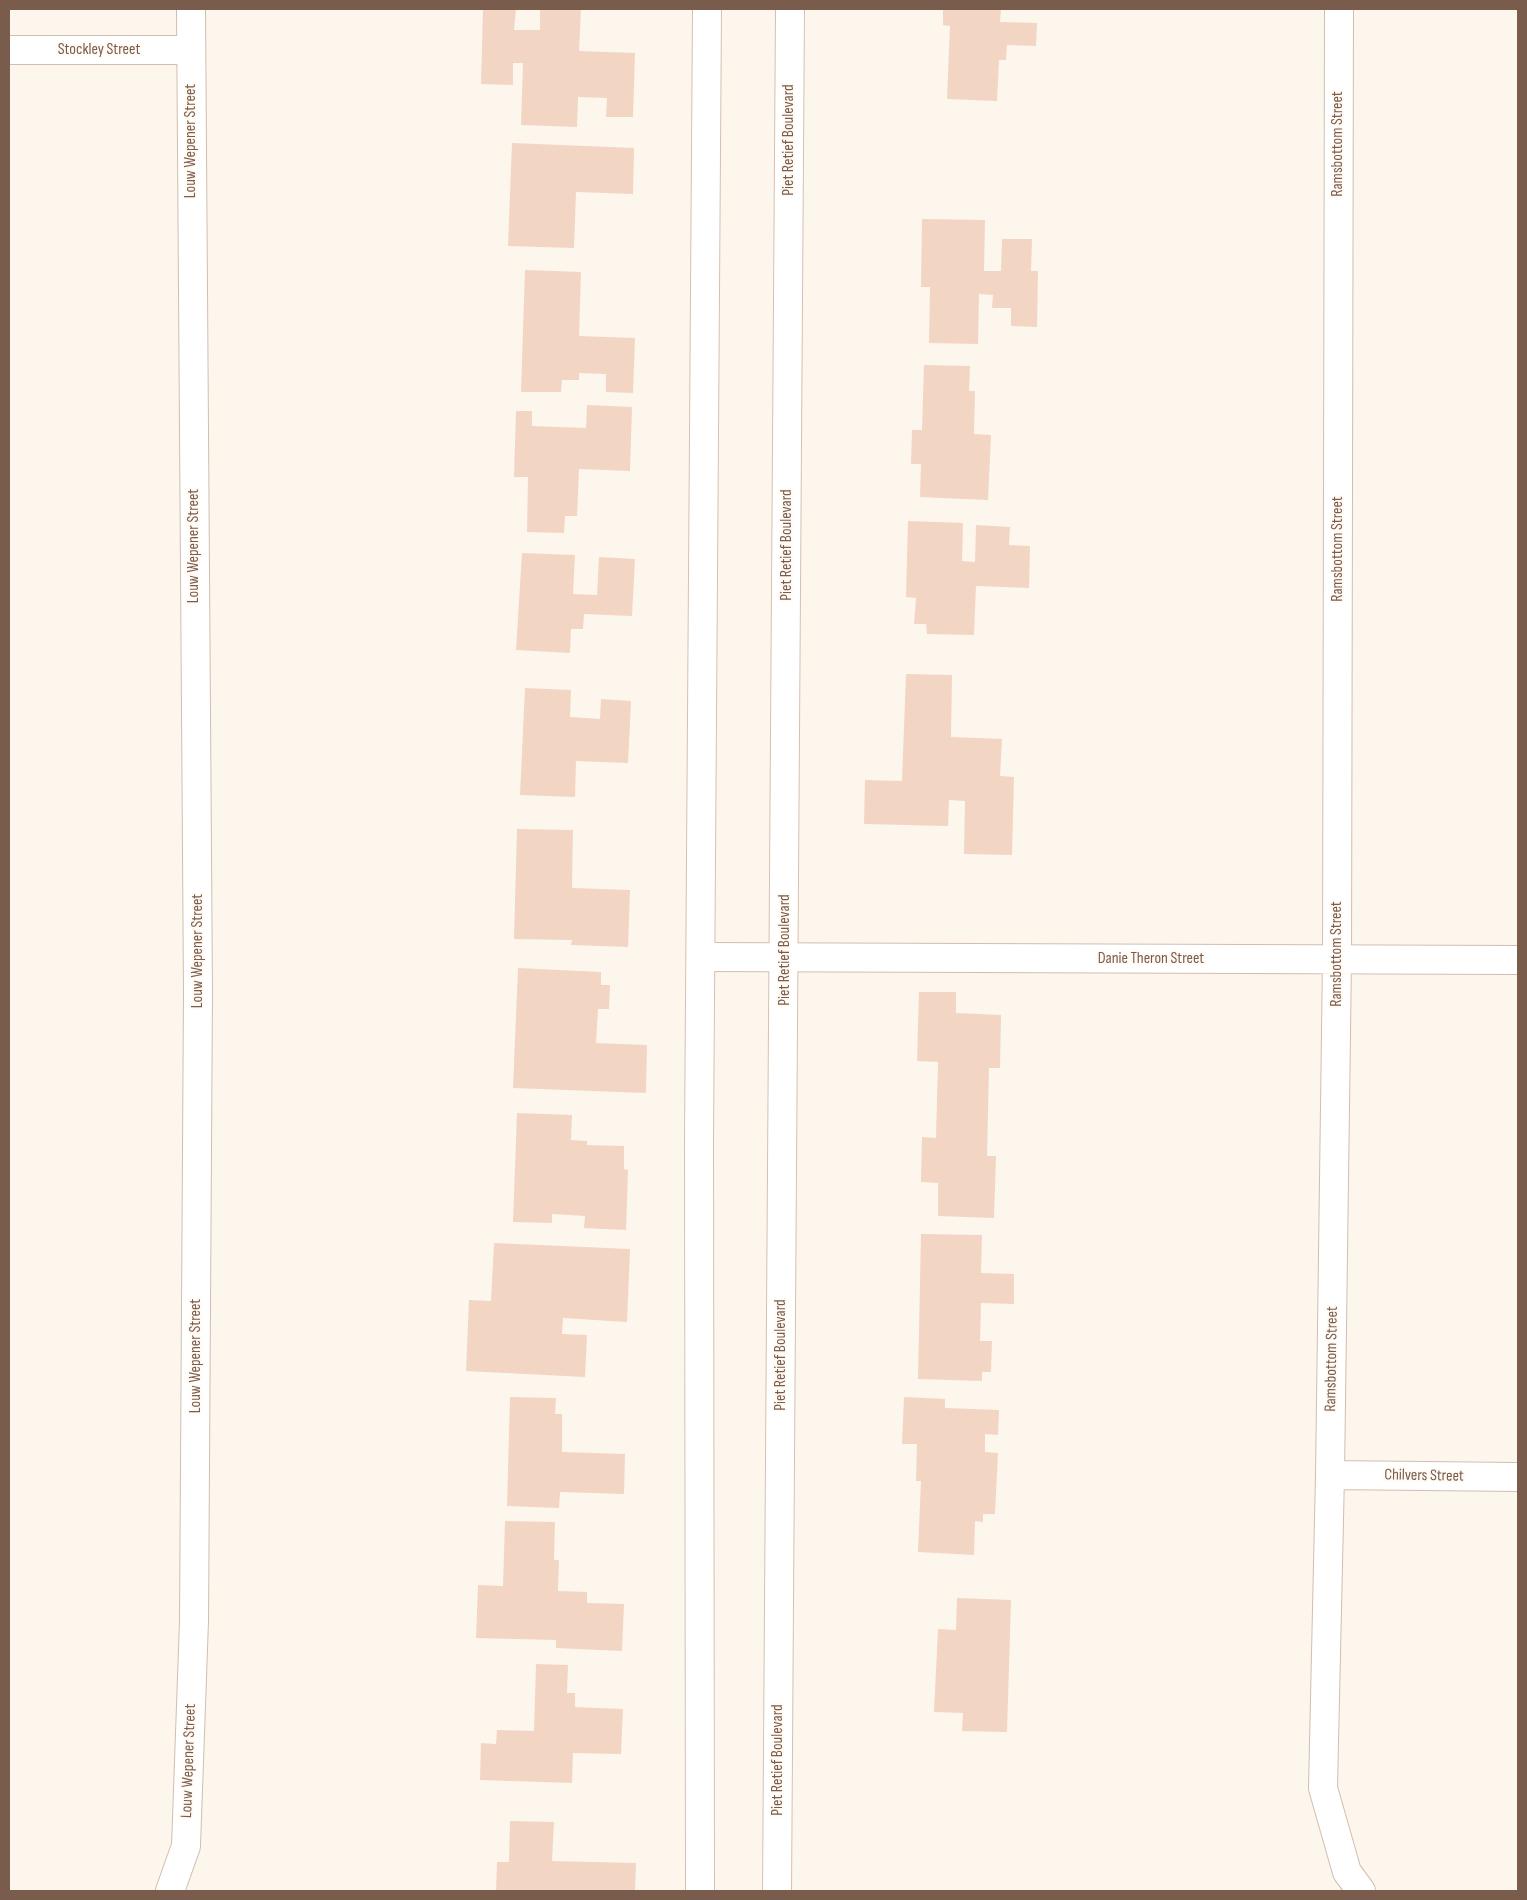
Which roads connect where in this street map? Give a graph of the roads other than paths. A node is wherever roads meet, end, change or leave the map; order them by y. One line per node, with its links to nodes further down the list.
1 (190, 9): 6 (street, Louw Wepener Street)
2 (707, 9): 7 (street)
3 (790, 9): 8 (street, Piet Retief Boulevard)
4 (1339, 9): 9 (street, Ramsbottom Street)
5 (9, 50): 6 (street, Stockley Street)
6 (190, 50): 13 (street, Louw Wepener Street)
7 (701, 957): 8 (street, Danie Theron Street); 14 (street)
8 (784, 958): 9 (street, Danie Theron Street); 15 (street, Piet Retief Boulevard)
9 (1337, 959): 10 (street, Danie Theron Street); 11 (street, Ramsbottom Street)
10 (1518, 960)
11 (1330, 1475): 12 (street, Chilvers Street); 16 (street, Ramsbottom Street)
12 (1518, 1477)
13 (170, 1891)
14 (700, 1891)
15 (777, 1891)
16 (1362, 1891)

